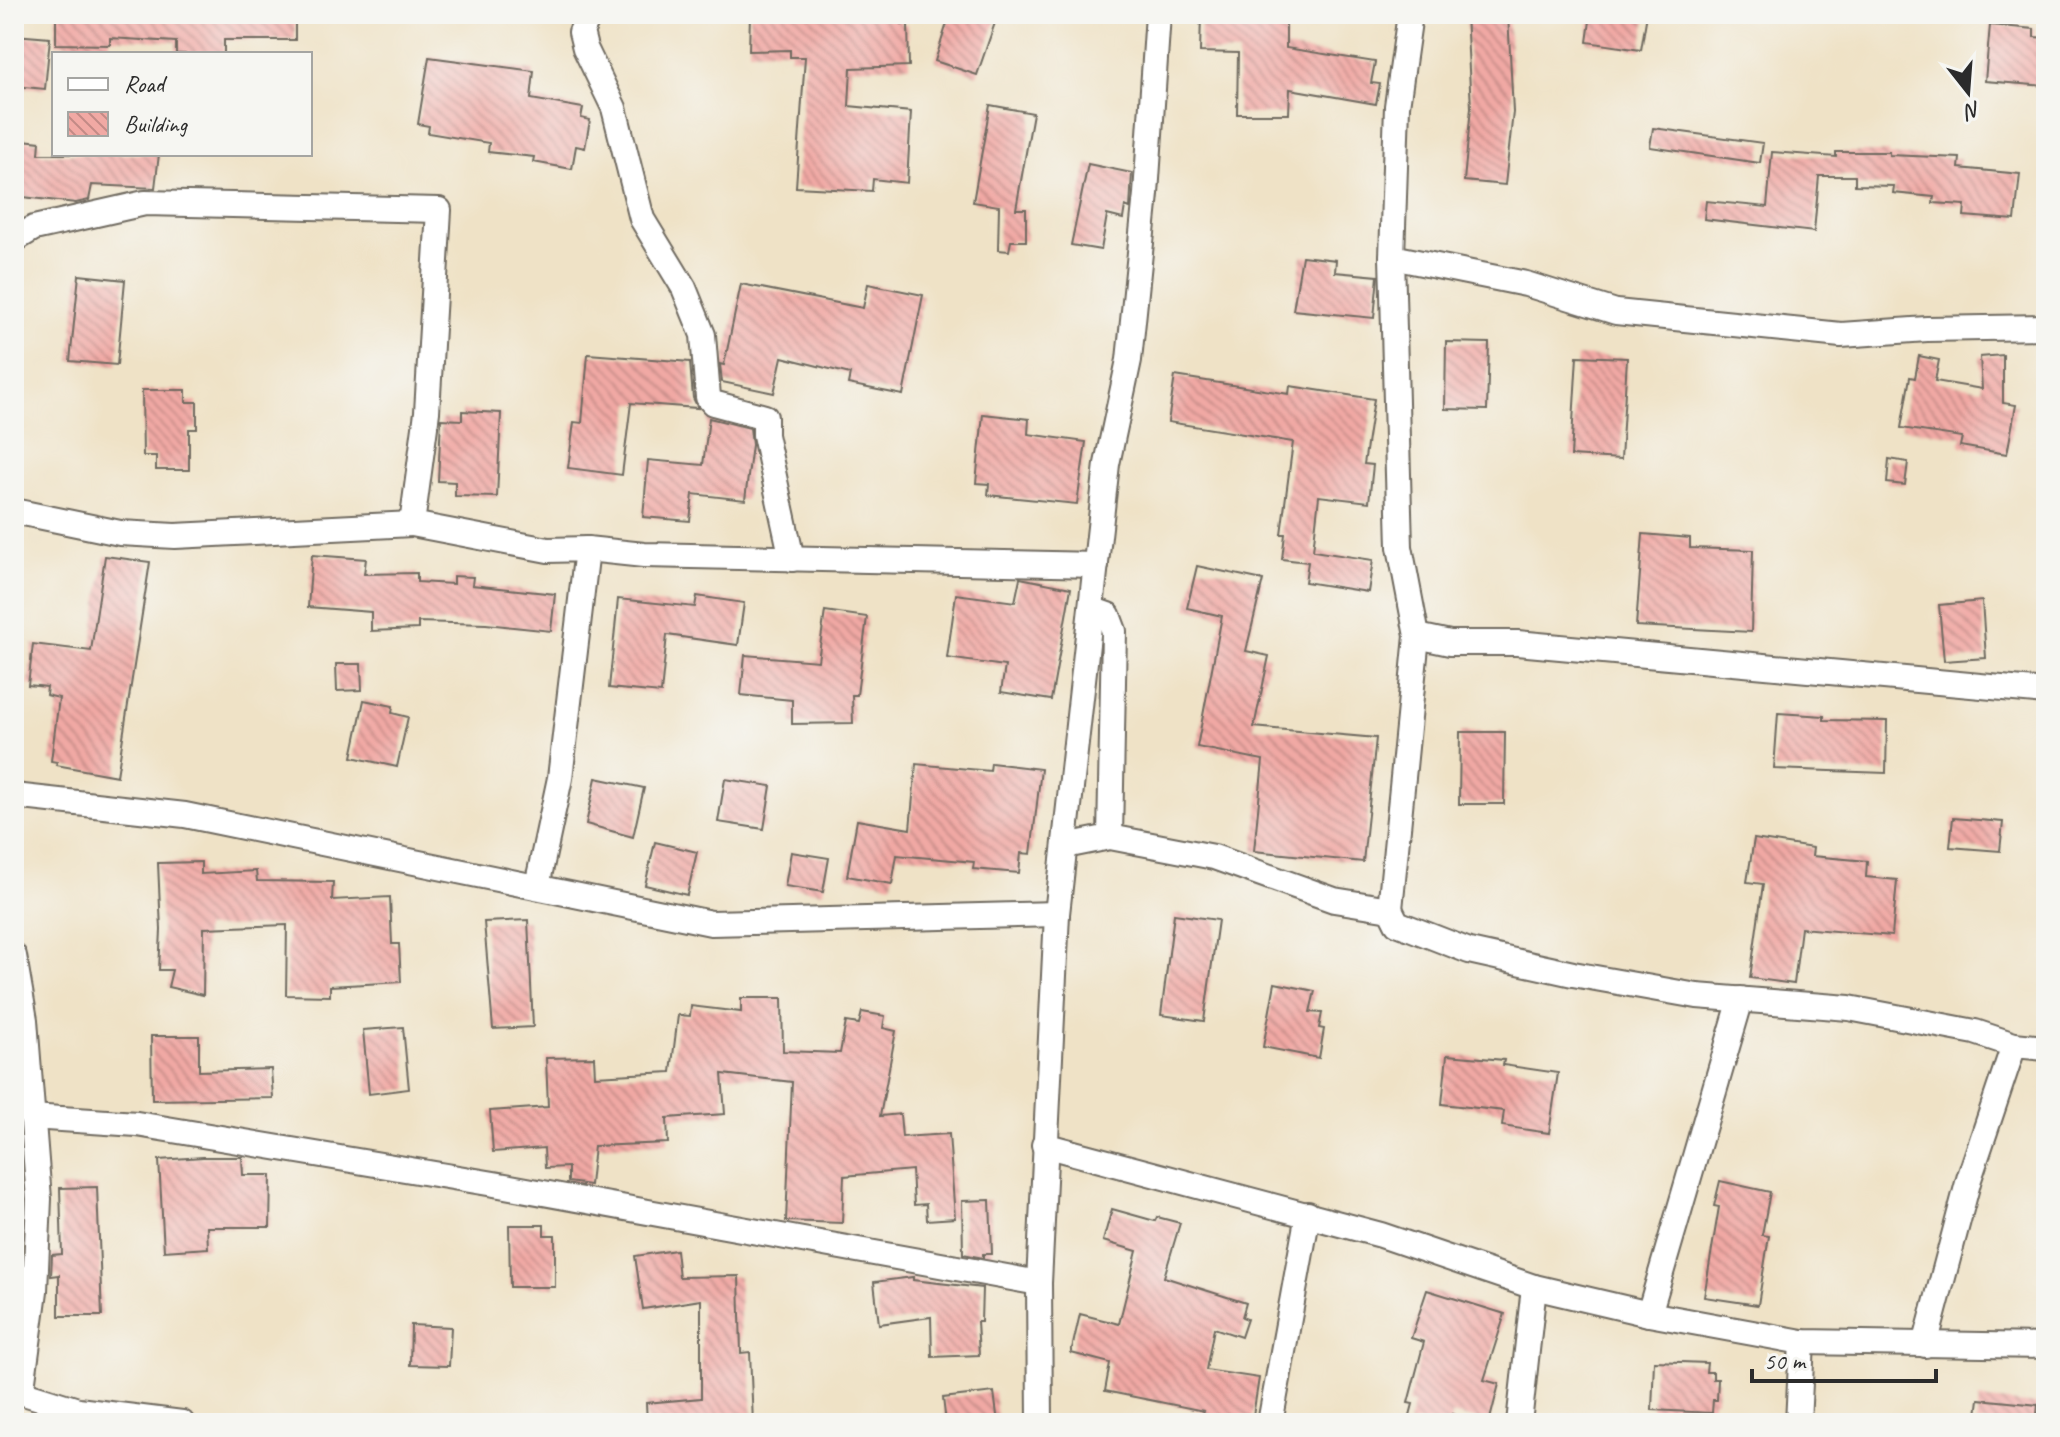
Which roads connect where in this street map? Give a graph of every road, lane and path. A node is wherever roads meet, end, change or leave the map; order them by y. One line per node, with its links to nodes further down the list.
1 (590, 14): 10 (street)
2 (1158, 14): 11 (street)
3 (1410, 14): 5 (street)
4 (14, 240): 8 (street)
5 (1392, 257): 6 (street); 13 (street)
6 (2046, 327)
7 (14, 511): 8 (street)
8 (412, 524): 9 (street)
9 (587, 549): 10 (street); 18 (street)
10 (792, 559): 11 (street)
11 (1096, 565): 12 (street)
12 (1091, 609): 16 (street); 17 (street)
13 (1417, 636): 14 (street); 19 (street)
14 (2046, 692)
15 (14, 796): 18 (street)
16 (1110, 837): 17 (street); 19 (street)
17 (1065, 846): 20 (street)
18 (537, 886): 20 (street)
19 (1390, 909): 22 (street)
20 (1057, 914): 26 (street)
21 (14, 956): 25 (street)
22 (1741, 999): 23 (street); 30 (street)
23 (2014, 1045): 24 (street); 32 (street)
24 (2046, 1048)
25 (31, 1117): 28 (street); 34 (street)
26 (1044, 1145): 27 (street); 28 (street)
27 (1308, 1214): 29 (street); 37 (street)
28 (1039, 1283): 36 (street)
29 (1534, 1287): 30 (street); 38 (street)
30 (1649, 1314): 31 (street)
31 (1802, 1342): 32 (street); 39 (street)
32 (1925, 1345): 33 (street)
33 (2046, 1346)
34 (14, 1390): 35 (street)
35 (182, 1423)
36 (1040, 1423)
37 (1270, 1423)
38 (1519, 1423)
39 (1798, 1423)

